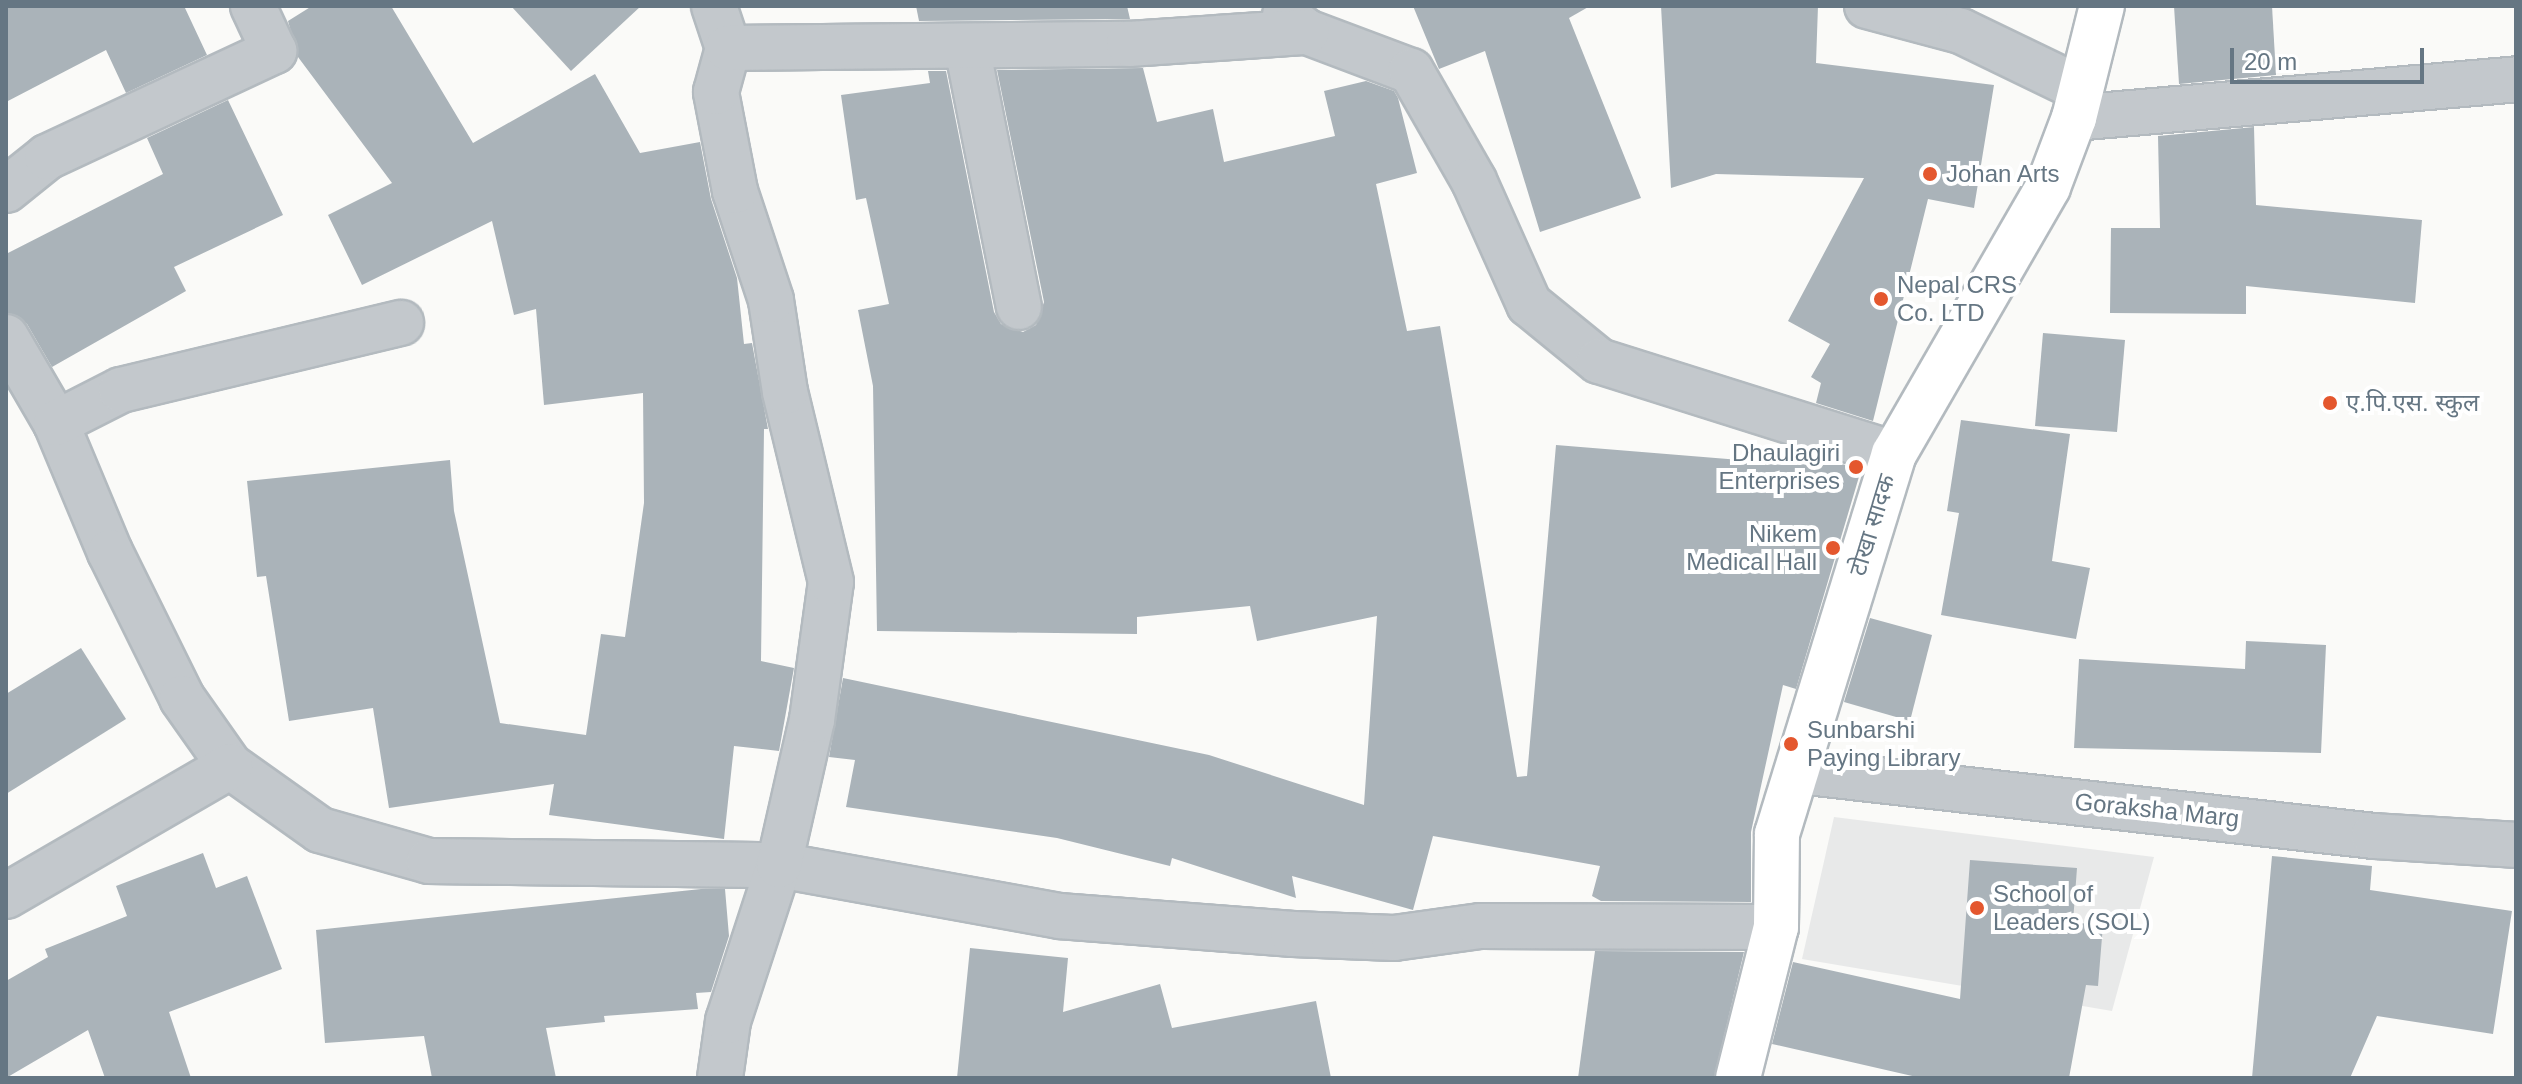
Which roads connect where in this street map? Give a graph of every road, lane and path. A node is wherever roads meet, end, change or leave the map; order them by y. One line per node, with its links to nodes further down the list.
1 (253, 6): 10 (street)
2 (714, 6): 7 (street)
3 (1867, 6): 9 (street)
4 (2102, 6): 9 (main road, टोखा सादक)
5 (1290, 19): 6 (street); 15 (street)
6 (967, 47): 7 (street); 11 (street)
7 (728, 48): 19 (street)
8 (2516, 79): 9 (street)
9 (2077, 104): 15 (main road, टोखा सादक)
10 (6, 190)
11 (1019, 307)
12 (401, 323): 14 (street)
13 (6, 337): 14 (street)
14 (56, 423): 16 (street)
15 (1894, 454): 17 (main road, टोखा सादक)
16 (230, 766): 19 (street); 20 (street)
17 (1799, 771): 18 (street, Goraksha Marg); 21 (main road, टोखा सादक)
18 (2516, 845)
19 (779, 865): 21 (street); 22 (street)
20 (6, 896)
21 (1776, 927): 23 (main road, टोखा सादक)
22 (720, 1078)
23 (1738, 1078)

